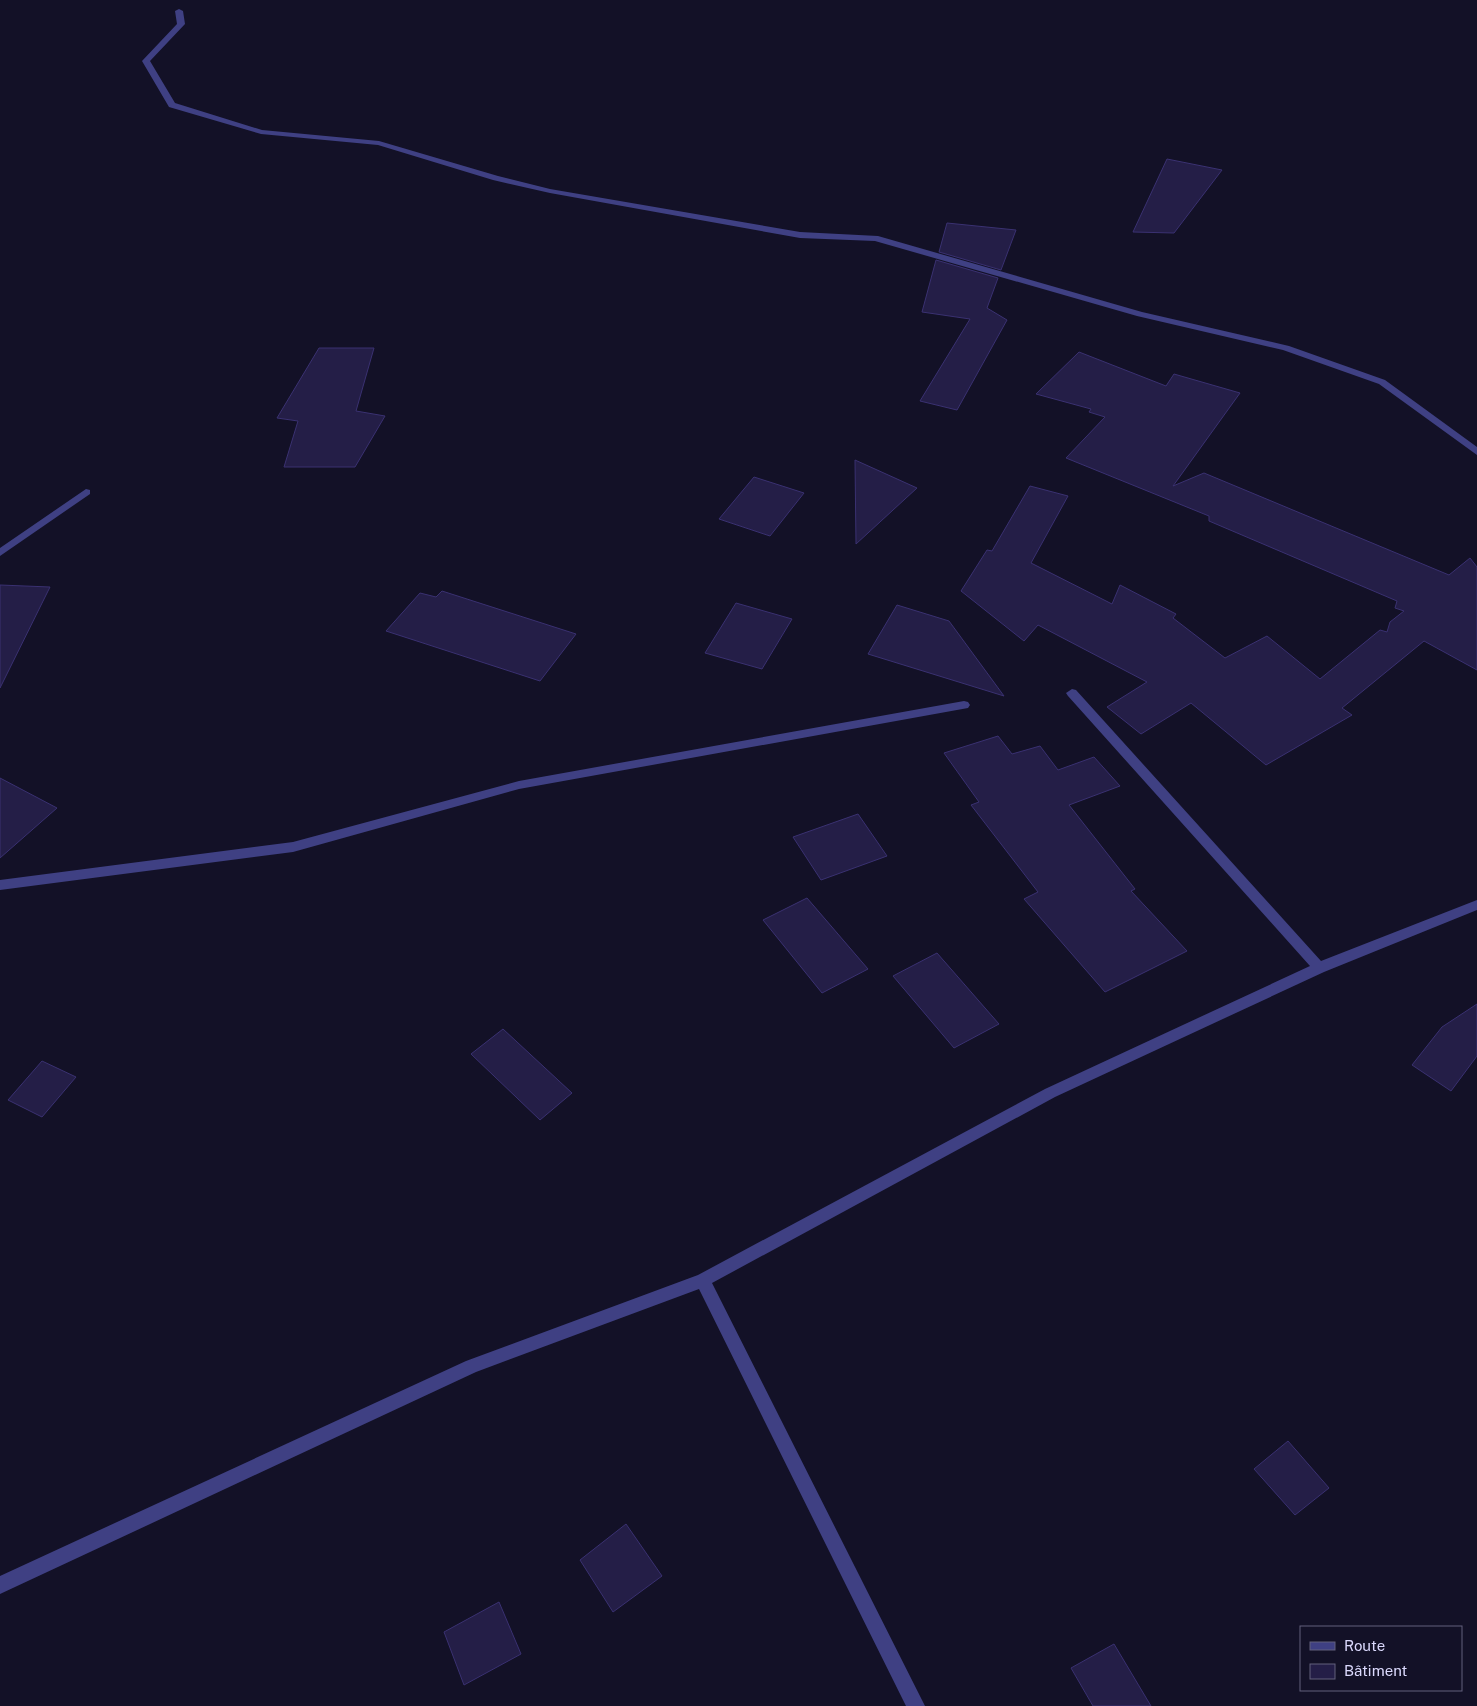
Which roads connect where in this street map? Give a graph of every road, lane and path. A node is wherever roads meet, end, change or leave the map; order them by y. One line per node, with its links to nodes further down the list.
1 (179, 11): 2 (street)
2 (1477, 452)
3 (86, 492): 4 (street)
4 (0, 553)
5 (1072, 693): 9 (street)
6 (964, 705): 7 (street)
7 (0, 886)
8 (1477, 905): 9 (street)
9 (1319, 968): 10 (street)
10 (703, 1280): 11 (street); 12 (street)
11 (0, 1585)
12 (916, 1706)

